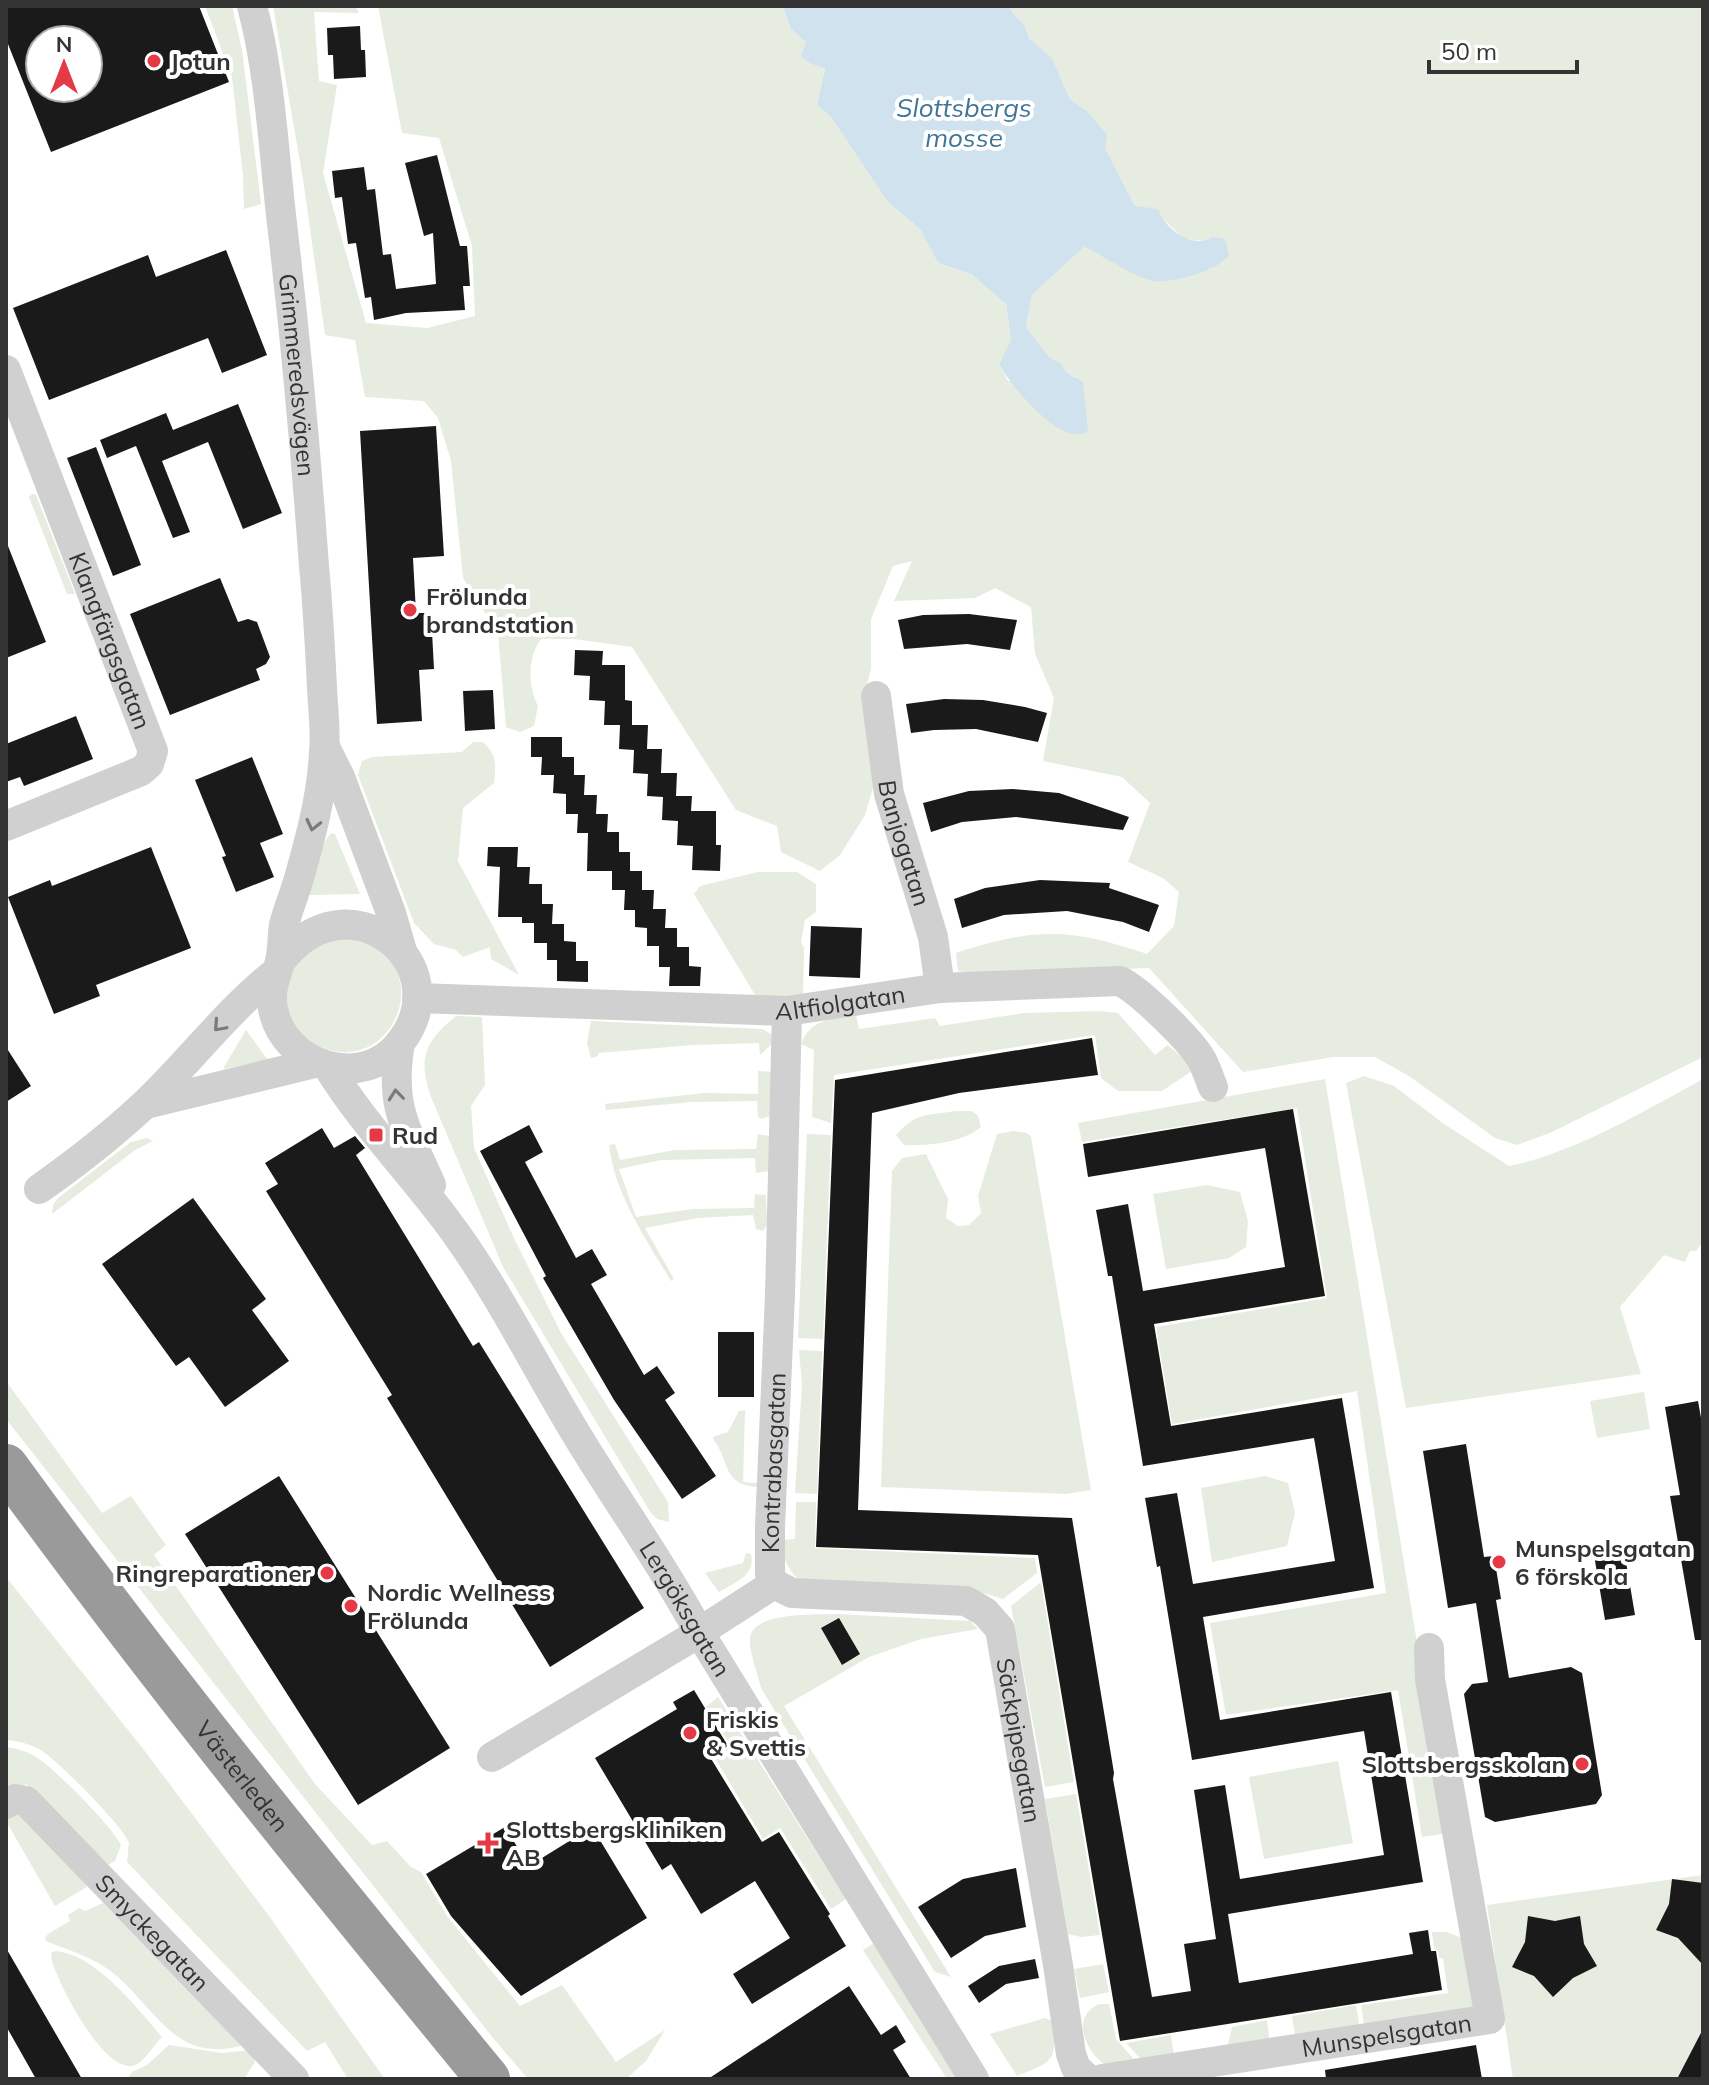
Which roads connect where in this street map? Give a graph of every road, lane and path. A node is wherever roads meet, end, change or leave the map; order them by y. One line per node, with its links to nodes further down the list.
1 (252, 6): 4 (street, Grimmeredsvägen)
2 (6, 370): 5 (street, Klangfärgsgatan)
3 (876, 696): 8 (street, Banjogatan)
4 (325, 748): 6 (street, Grimmeredsvägen); 7 (street, Grimmeredsvägen, one-way to 7)
5 (6, 826)
6 (402, 951): 7 (street); 9 (street)
7 (278, 967): 12 (street); 14 (street, one-way to 14)
8 (940, 988): 10 (street, Altfiolgatan); 13 (street, Altfiolgatan)
9 (417, 998): 10 (street, Altfiolgatan); 11 (street)
10 (787, 1011): 19 (street, Kontrabasgatan)
11 (400, 1043): 12 (street); 16 (street, Lergöksgatan, one-way to 11)
12 (322, 1065): 14 (street); 16 (street, Lergöksgatan)
13 (1213, 1087)
14 (144, 1104): 15 (street)
15 (39, 1189)
16 (446, 1219): 20 (street, Lergöksgatan)
17 (6, 1466): 27 (highway, Västerleden)
18 (6, 1513): 26 (highway, Västerleden)
19 (774, 1584): 20 (street, Kontrabasgatan); 24 (street, Säckpipegatan)
20 (699, 1632): 22 (street, Kontrabasgatan); 28 (street, Lergöksgatan)
21 (1429, 1648): 24 (street, Munspelsgatan)
22 (492, 1757)
23 (6, 1804): 25 (street, Smyckegatan)
24 (1081, 2076)
25 (294, 2079)
26 (454, 2079)
27 (488, 2079)
28 (974, 2079)

